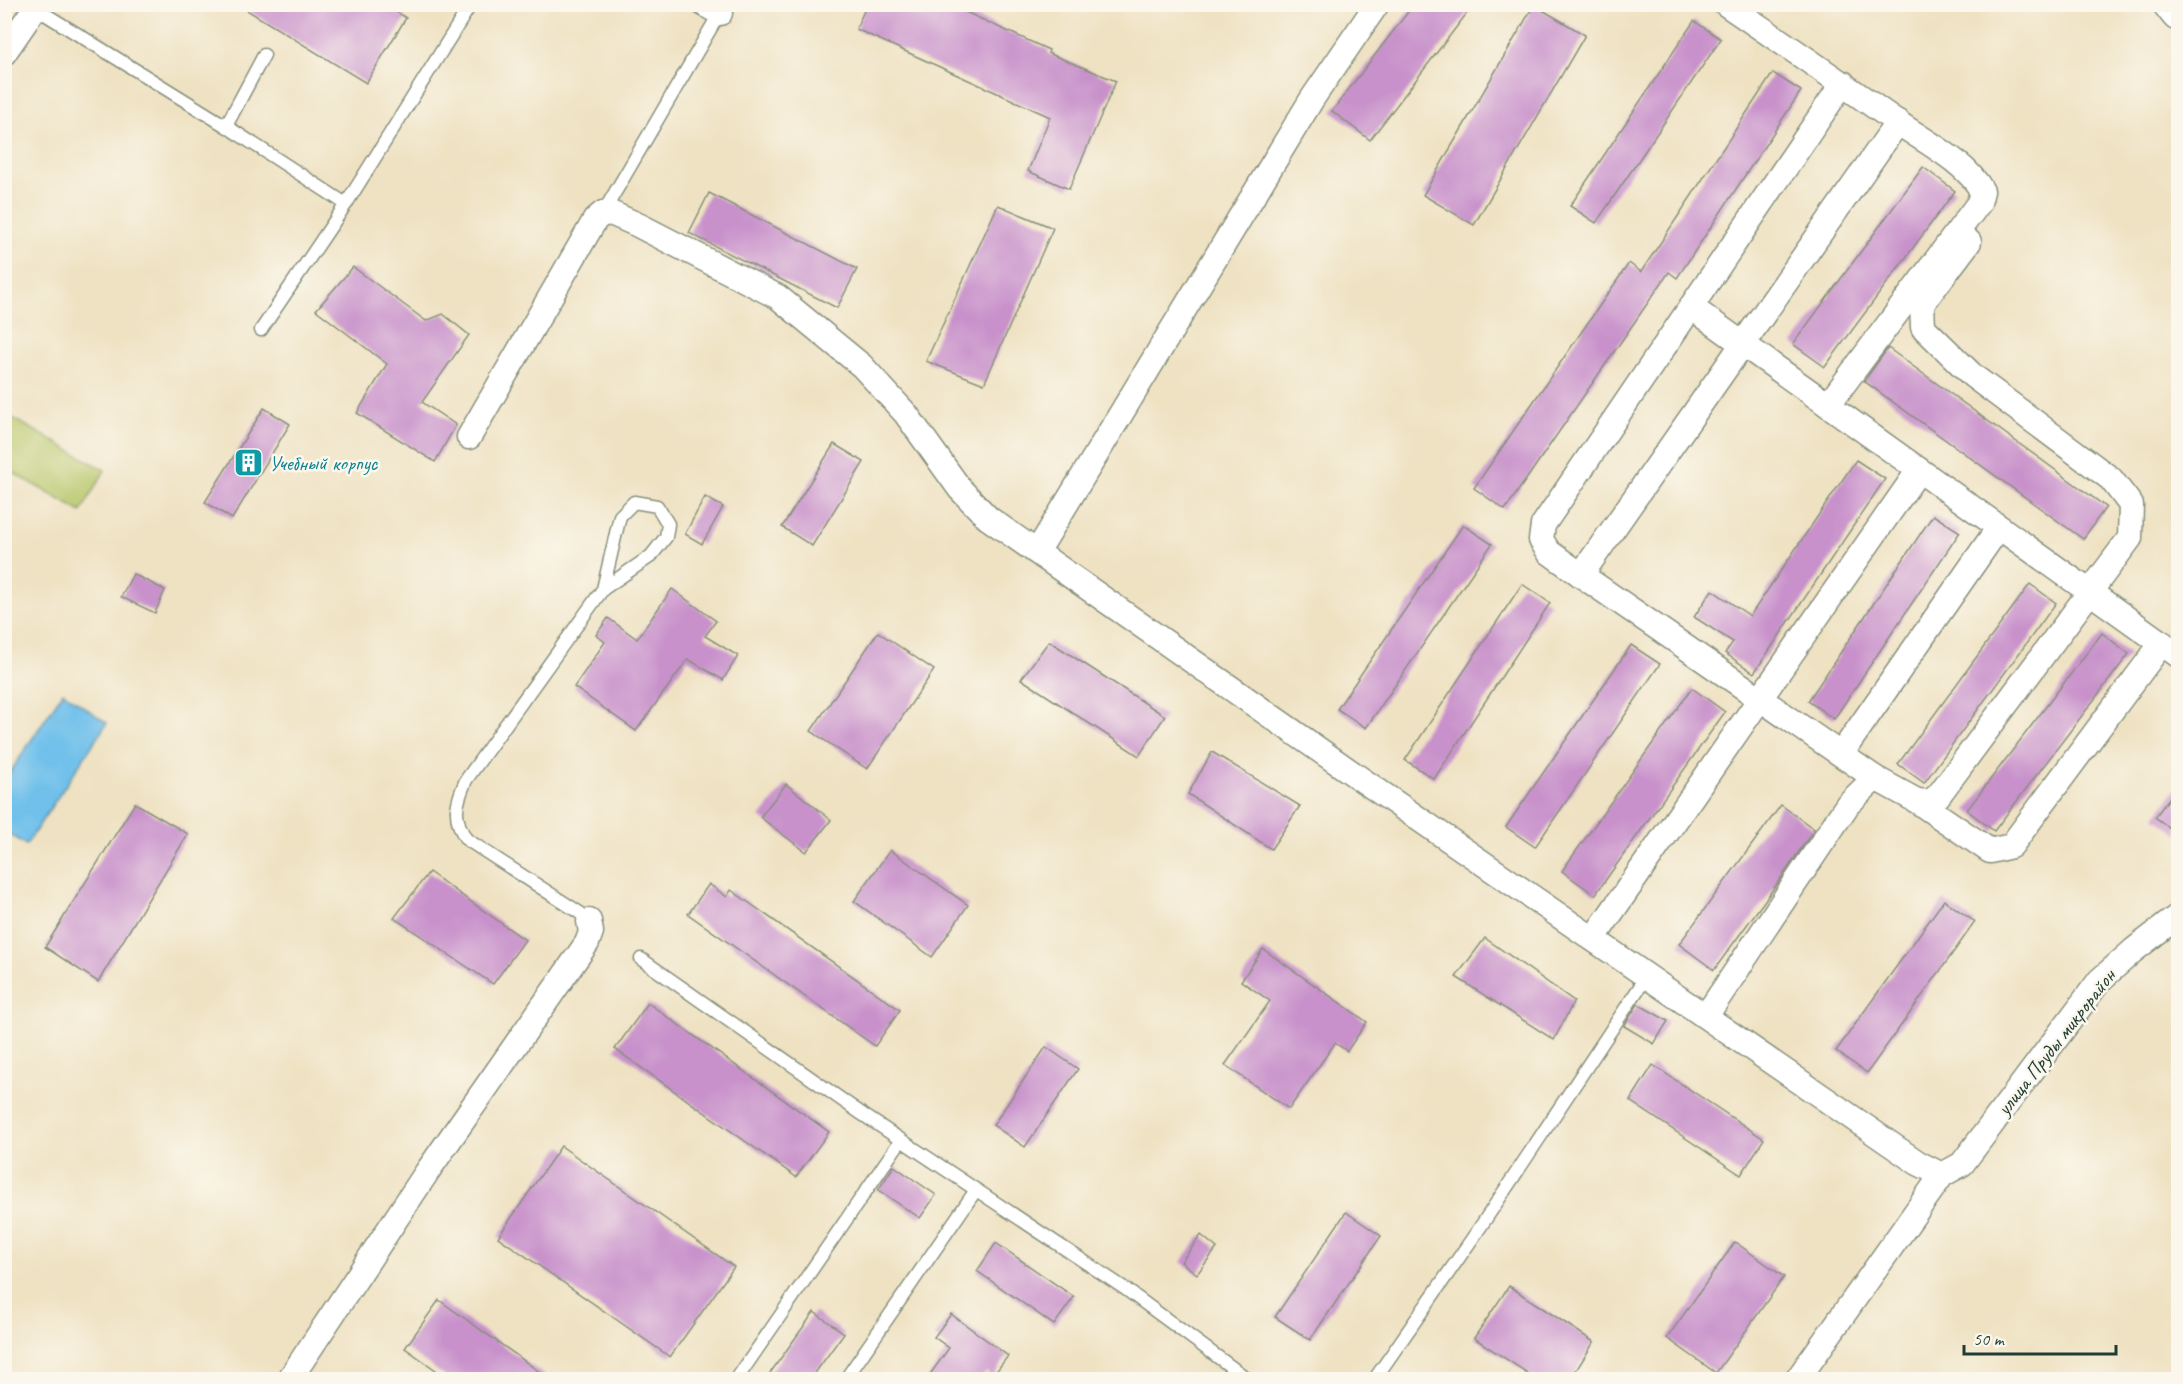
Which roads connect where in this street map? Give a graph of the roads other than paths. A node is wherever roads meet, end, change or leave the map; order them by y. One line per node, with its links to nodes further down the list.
1 (471, 4): 13 (lane)
2 (1377, 4): 23 (street)
3 (1726, 4): 10 (street)
4 (2170, 4): 7 (main road)
5 (33, 6): 8 (street); 12 (lane)
6 (717, 7): 14 (lane)
7 (2178, 14)
8 (4, 53)
9 (264, 55): 12 (lane)
10 (1843, 83): 11 (street); 16 (street)
11 (1898, 122): 18 (street); 19 (street)
12 (226, 126): 13 (lane)
13 (346, 204): 17 (lane)
14 (603, 213): 20 (street); 23 (street)
15 (1969, 242): 26 (street)
16 (1691, 308): 18 (street); 24 (street)
17 (261, 330)
18 (1742, 344): 19 (street); 24 (street)
19 (1828, 405): 21 (street)
20 (469, 437)
21 (1919, 470): 22 (street); 28 (street)
22 (1999, 527): 26 (street); 29 (street)
23 (1037, 552): 34 (street)
24 (1581, 575): 28 (street)
25 (603, 589): 25 (lane); 33 (lane)
26 (2089, 591): 27 (street); 31 (street)
27 (2170, 649): 31 (street)
28 (1761, 698): 29 (street); 34 (street)
29 (1841, 754): 30 (street)
30 (1875, 778): 31 (street); 37 (street)
31 (1917, 801)
32 (2178, 916): 39 (street, улица Пруды микрорайон)
33 (589, 921): 41 (street)
34 (1593, 939): 36 (street)
35 (641, 959): 38 (lane)
36 (1647, 976): 37 (street); 45 (lane)
37 (1706, 1016): 39 (street)
38 (901, 1140): 40 (lane); 42 (lane)
39 (1942, 1175): 46 (street)
40 (976, 1190): 43 (lane); 44 (lane)
41 (289, 1380)
42 (736, 1380)
43 (845, 1380)
44 (1250, 1380)
45 (1374, 1380)
46 (1797, 1380)

